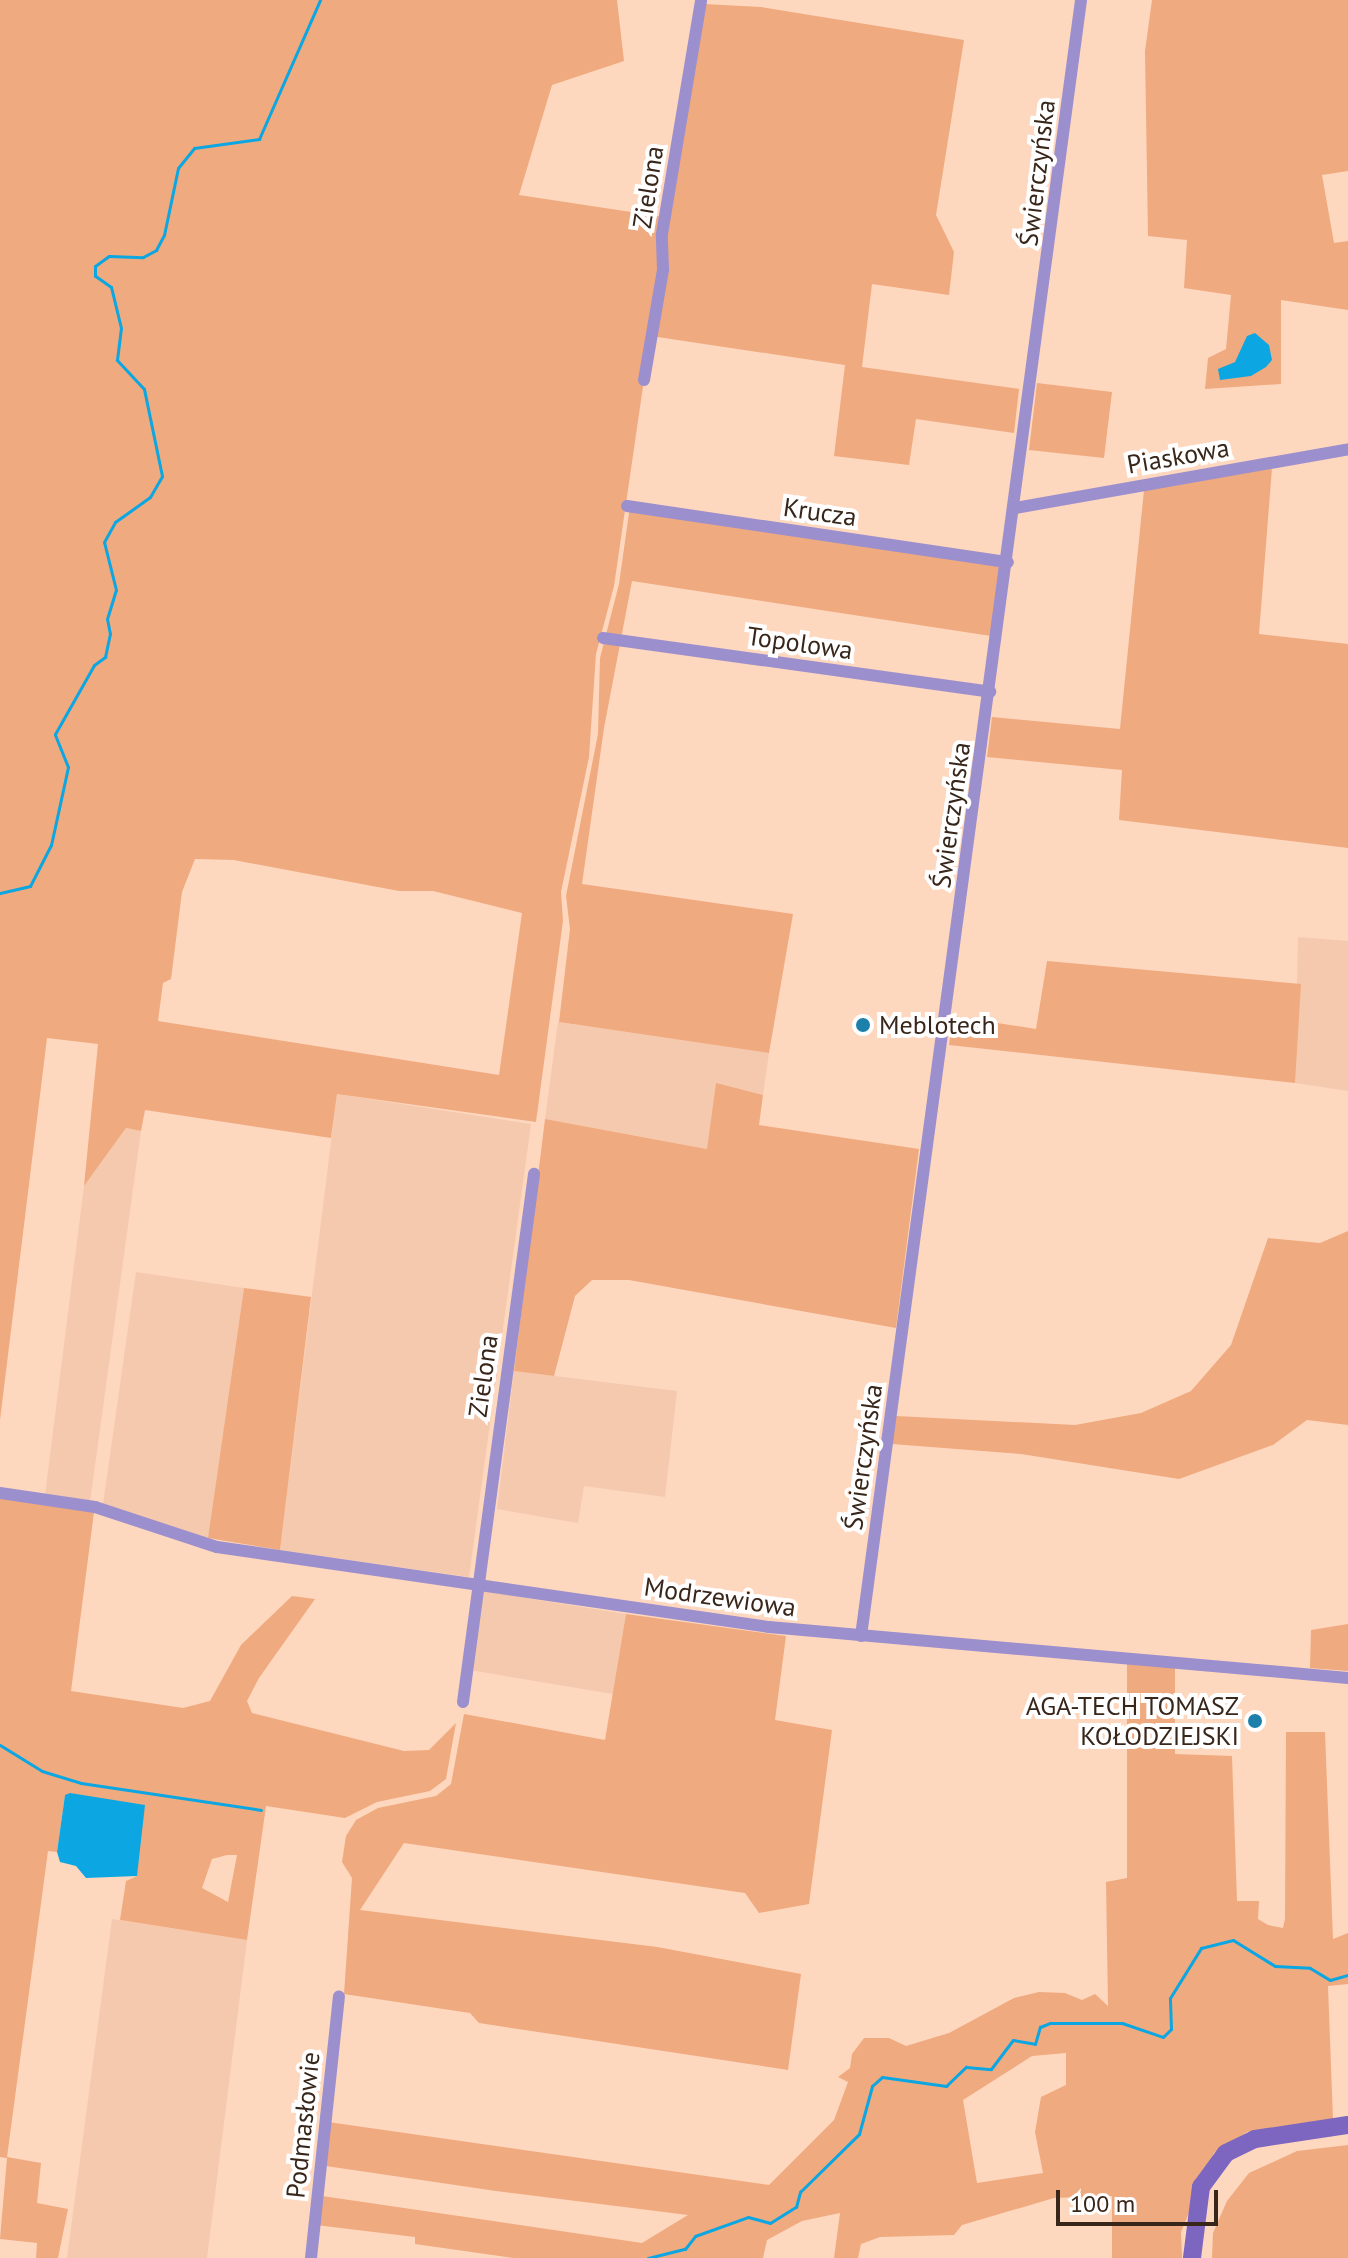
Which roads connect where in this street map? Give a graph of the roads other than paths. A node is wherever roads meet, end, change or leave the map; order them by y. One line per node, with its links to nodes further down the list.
1 (701, 0): 3 (street, Zielona)
2 (1081, 0): 6 (street, Świerczyńska)
3 (644, 380)
4 (1348, 449): 6 (street, Piaskowa)
5 (627, 506): 7 (street, Krucza)
6 (1015, 508): 7 (street, Świerczyńska)
7 (1008, 562): 9 (street, Świerczyńska)
8 (603, 638): 9 (street, Topolowa)
9 (990, 692): 13 (street, Świerczyńska)
10 (534, 1174): 12 (street, Zielona)
11 (0, 1493): 12 (street, Modrzewiowa)
12 (476, 1585): 13 (street, Modrzewiowa); 15 (street, Zielona)
13 (861, 1636): 14 (street, Modrzewiowa)
14 (1348, 1678)
15 (463, 1702)
16 (339, 1996): 18 (street, Podmasłowie)
17 (1348, 2125): 19 (main road)
18 (311, 2258)
19 (1192, 2258)

